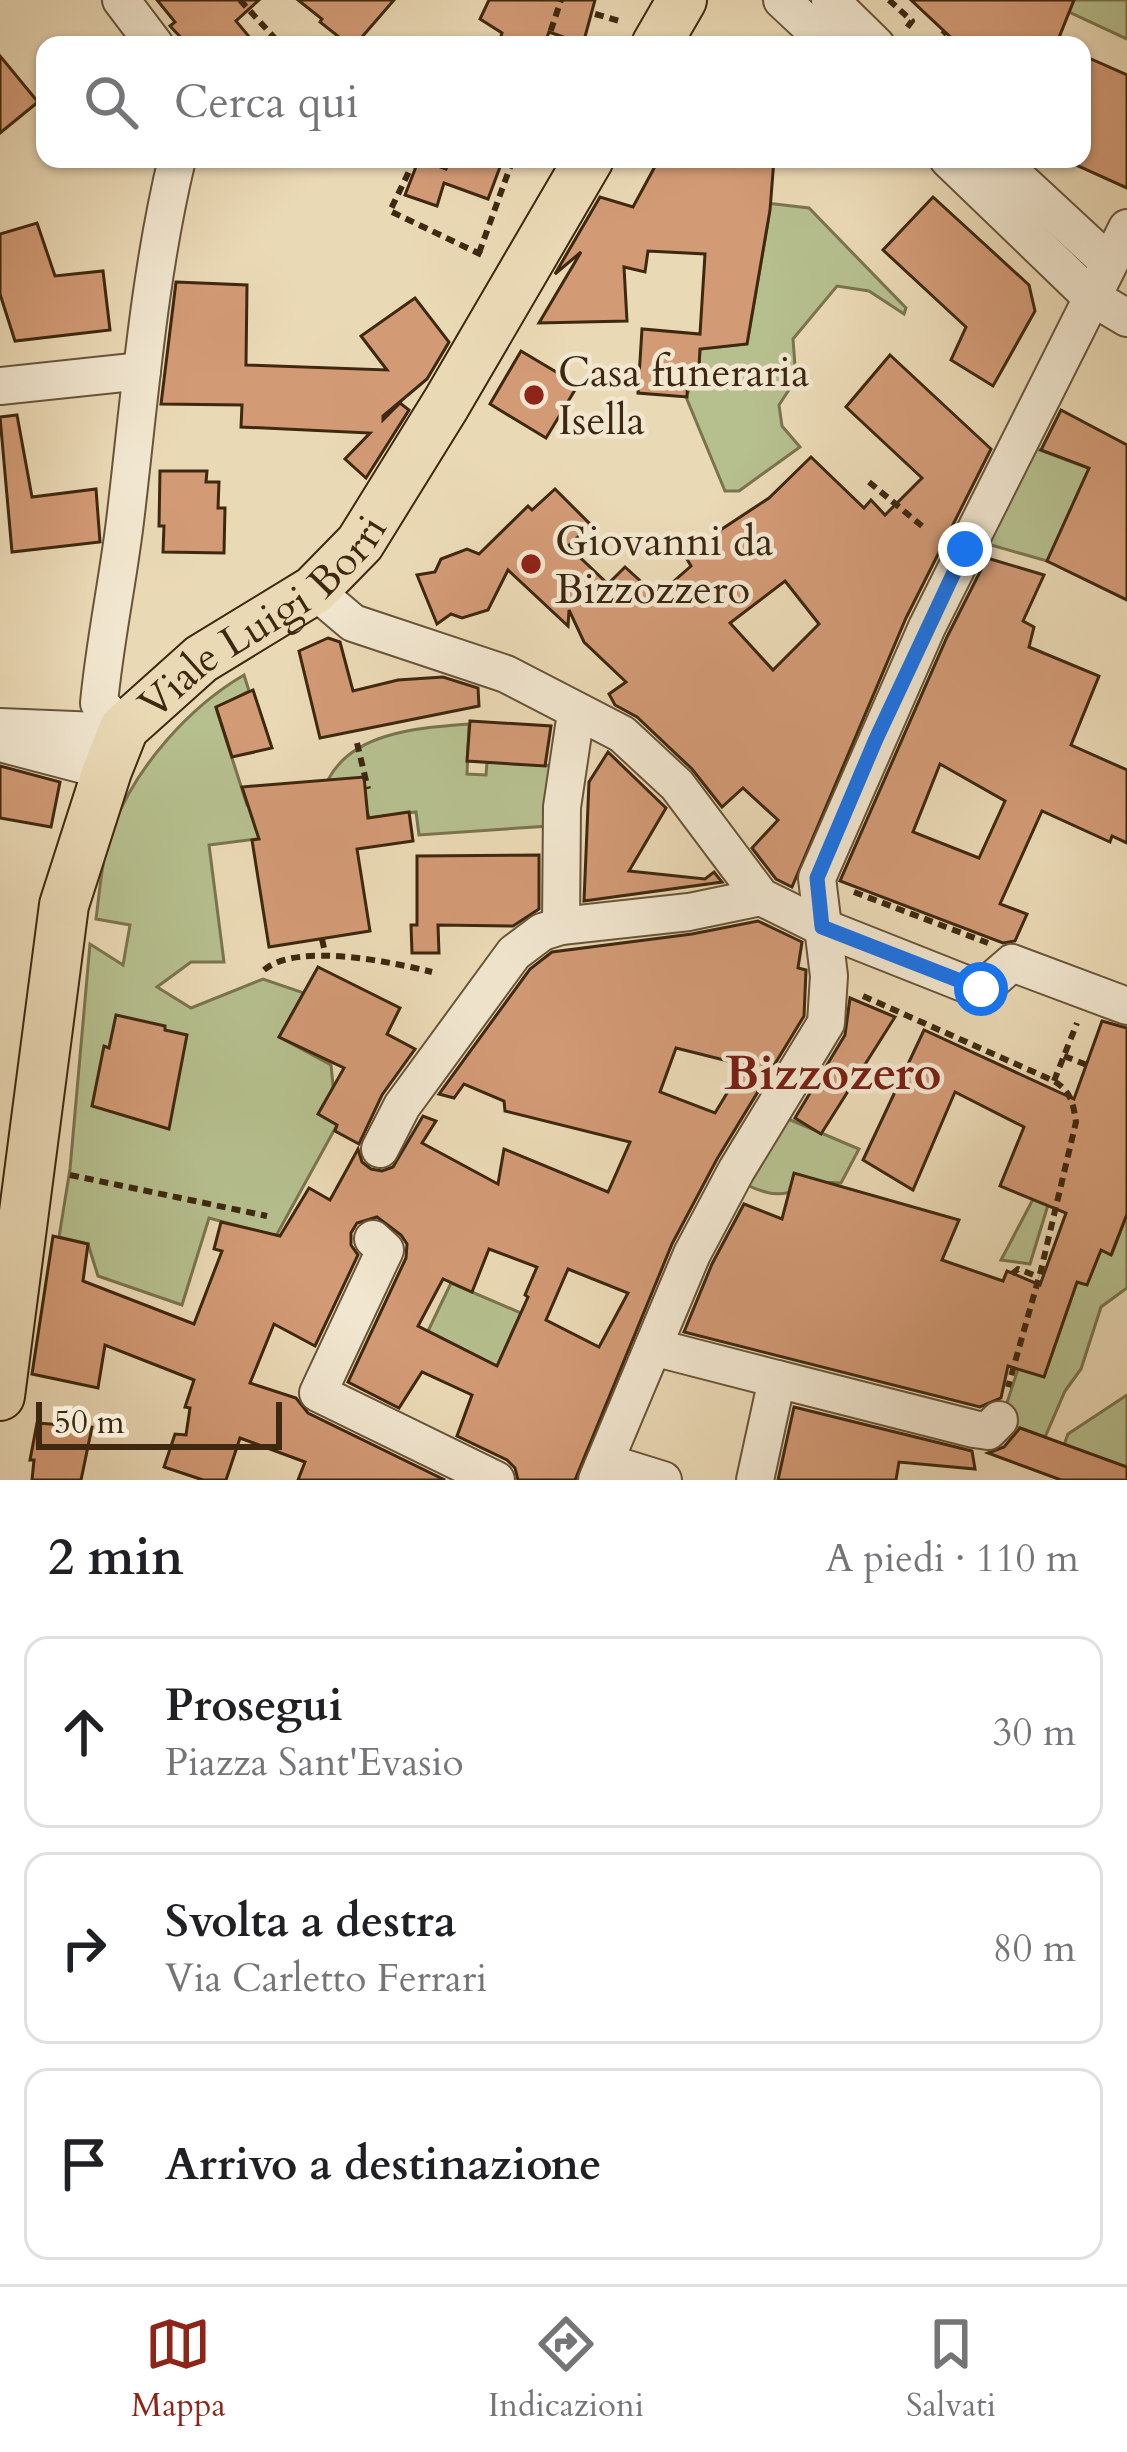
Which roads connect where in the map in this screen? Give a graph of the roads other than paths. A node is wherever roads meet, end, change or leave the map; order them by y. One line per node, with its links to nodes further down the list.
1 (121, 0): 6 (street)
2 (655, 0): 7 (main road)
3 (682, 0): 8 (main road)
4 (782, 0): 9 (street)
5 (830, 0): 10 (street)
6 (147, 36)
7 (649, 36)
8 (661, 36)
9 (820, 36)
10 (867, 36)
11 (175, 168): 19 (street)
12 (584, 168): 21 (main road, Viale Luigi Borri)
13 (957, 168): 17 (street)
14 (1007, 168): 16 (street)
15 (1127, 228): 16 (street)
16 (1107, 261): 17 (street)
17 (1090, 296): 18 (street); 28 (street)
18 (1127, 318)
19 (142, 371): 20 (street); 25 (street)
20 (0, 386)
21 (314, 590): 22 (street); 25 (main road, Viale Luigi Borri)
22 (576, 713): 26 (street); 27 (street)
23 (0, 728): 25 (street)
24 (0, 742): 25 (street)
25 (118, 743): 33 (main road)
26 (761, 897): 27 (street); 28 (street)
27 (561, 926): 30 (street)
28 (822, 927): 29 (street); 32 (street)
29 (1127, 1006)
30 (380, 1149)
31 (373, 1239): 37 (street)
32 (652, 1347): 34 (street); 36 (street)
33 (2, 1372)
34 (777, 1378): 35 (street); 39 (street)
35 (999, 1420)
36 (600, 1471): 38 (street)
37 (496, 1480)
38 (663, 1480)
39 (755, 1480)

